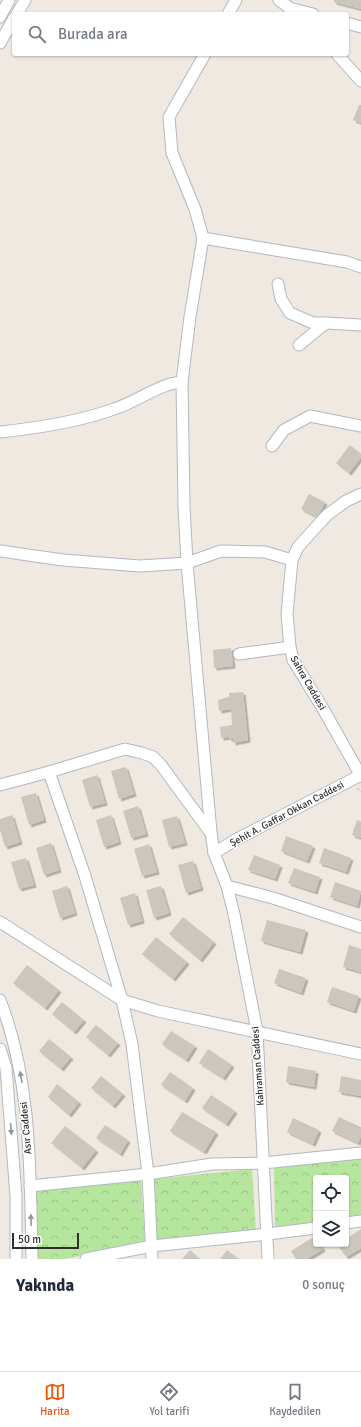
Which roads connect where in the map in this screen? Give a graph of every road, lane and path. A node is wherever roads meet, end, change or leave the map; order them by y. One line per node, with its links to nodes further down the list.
1 (9, 0): 8 (street)
2 (24, 0): 6 (street)
3 (236, 0): 7 (street)
4 (279, 0): 5 (street)
5 (293, 11)
6 (18, 12)
7 (229, 12)
8 (0, 16)
9 (12, 22): 12 (street)
10 (349, 24): 11 (street)
11 (361, 27)
12 (0, 43)
13 (204, 56): 16 (street)
14 (339, 56): 15 (street)
15 (361, 81)
16 (204, 238): 17 (street); 22 (street, Kahraman Caddesi)
17 (361, 267)
18 (278, 284): 19 (street)
19 (326, 322): 20 (street); 21 (street)
20 (361, 325)
21 (299, 344)
22 (182, 382): 24 (street); 29 (street, Kahraman Caddesi)
23 (361, 426): 25 (street)
24 (0, 432)
25 (272, 446)
26 (361, 494): 28 (street, Sahra Caddesi)
27 (0, 550): 29 (street)
28 (292, 560): 29 (street); 30 (street, Sahra Caddesi)
29 (187, 563): 37 (street, Kahraman Caddesi)
30 (290, 648): 31 (street); 33 (street, Sahra Caddesi)
31 (239, 654)
32 (49, 772): 34 (street); 37 (street); 43 (street)
33 (361, 776): 38 (street, Şehit A. Gaffar Okkan Caddesi)
34 (0, 785)
35 (355, 786): 36 (path)
36 (361, 792)
37 (211, 832): 38 (street, Kahraman Caddesi)
38 (214, 853): 39 (street, Kahraman Caddesi)
39 (227, 886): 41 (street); 44 (street, Kahraman Caddesi)
40 (0, 922): 43 (street)
41 (361, 927)
42 (0, 1000): 50 (street, Asır Caddesi, one-way to 42)
43 (122, 1000): 44 (street); 49 (street)
44 (257, 1031): 46 (street); 48 (street, Kahraman Caddesi)
45 (0, 1049): 56 (street, Asır Caddesi, one-way to 56)
46 (361, 1054)
47 (361, 1153): 48 (street)
48 (263, 1163): 49 (street); 54 (street, Kahraman Caddesi)
49 (148, 1174): 50 (street); 55 (street)
50 (30, 1186): 57 (street, Asır Caddesi, one-way to 50)
51 (361, 1221): 52 (street)
52 (349, 1223)
53 (313, 1228): 54 (street)
54 (268, 1234): 55 (street); 60 (street, Kahraman Caddesi)
55 (152, 1246): 58 (street); 59 (street)
56 (16, 1259)
57 (32, 1259)
58 (86, 1259)
59 (152, 1259)
60 (268, 1259)

